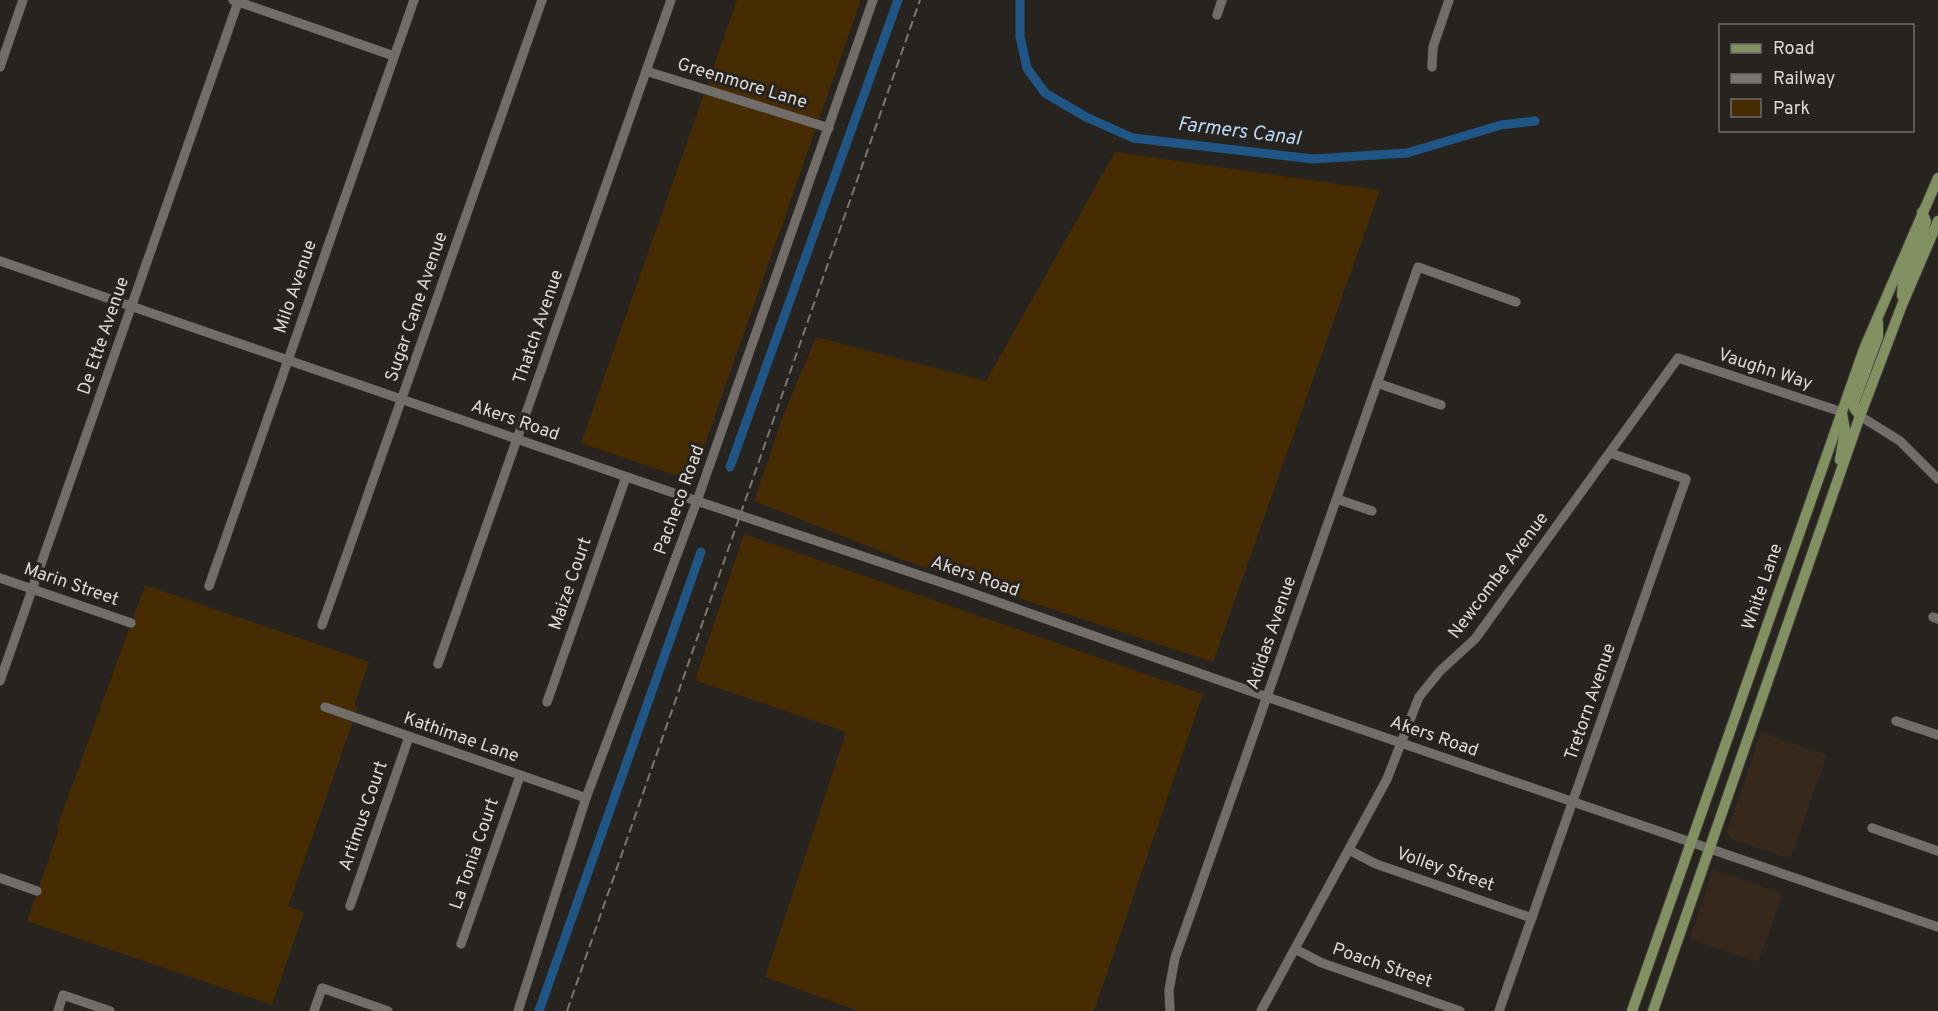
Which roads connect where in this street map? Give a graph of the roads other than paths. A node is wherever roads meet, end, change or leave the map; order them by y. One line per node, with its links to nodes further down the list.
1 (23, 0): 11 (street)
2 (414, 0): 10 (street, Milo Avenue)
3 (542, 0): 26 (street, Sugar Cane Avenue)
4 (671, 0): 13 (street, Thatch Avenue)
5 (873, 0): 14 (street, Pacheco Road)
6 (1222, 0): 9 (street)
7 (1449, 0): 12 (street)
8 (236, 1): 10 (street); 21 (street, De Ette Avenue)
9 (1217, 15)
10 (394, 56): 24 (street, Milo Avenue)
11 (0, 67)
12 (1432, 68)
13 (646, 71): 14 (street, Greenmore Lane); 30 (street, Thatch Avenue)
14 (829, 128): 36 (street, Pacheco Road)
15 (1938, 178): 16 (main road, White Lane)
16 (1922, 212): 20 (main road); 22 (main road, White Lane)
17 (1938, 221): 20 (main road, White Lane)
18 (0, 261): 21 (street, Akers Road)
19 (1516, 302): 25 (street, Adidas Avenue)
20 (1902, 305): 29 (main road, White Lane)
21 (132, 306): 24 (street, Akers Road); 40 (street, De Ette Avenue)
22 (1878, 316): 28 (main road, White Lane); 29 (main road)
23 (1678, 358): 28 (street, Vaughn Way); 31 (street, Newcombe Avenue)
24 (288, 360): 26 (street, Akers Road); 39 (street, Milo Avenue)
25 (1377, 382): 27 (street); 35 (street, Adidas Avenue)
26 (402, 399): 30 (street, Akers Road); 42 (street, Sugar Cane Avenue)
27 (1441, 405)
28 (1842, 412): 34 (main road); 56 (main road, White Lane)
29 (1860, 416): 33 (street); 34 (main road, White Lane)
30 (517, 439): 32 (street, Akers Road); 43 (street, Thatch Avenue)
31 (1610, 453): 51 (street, Newcombe Avenue); 54 (street, Tretorn Avenue)
32 (626, 477): 36 (street, Akers Road); 46 (street, Maize Court)
33 (1938, 479)
34 (1835, 493): 58 (main road, White Lane)
35 (1336, 499): 37 (street); 45 (street, Adidas Avenue)
36 (697, 501): 45 (street, Akers Road); 53 (street, Pacheco Road)
37 (1372, 511)
38 (0, 578): 40 (street, Marin Street)
39 (208, 586)
40 (33, 589): 41 (street, Marin Street); 44 (street, De Ette Avenue)
41 (132, 623)
42 (322, 625)
43 (438, 664)
44 (0, 681)
45 (1267, 698): 51 (street, Akers Road); 72 (street, Adidas Avenue)
46 (547, 702)
47 (325, 707): 50 (street, Kathimae Lane)
48 (1896, 721): 49 (street)
49 (1938, 735)
50 (409, 737): 52 (street, Kathimae Lane); 62 (street, Artimus Court)
51 (1400, 743): 54 (street, Akers Road); 57 (street, Newcombe Avenue)
52 (520, 776): 53 (street, Kathimae Lane); 65 (street, La Tonia Court)
53 (586, 798): 71 (street, Pacheco Road)
54 (1573, 803): 56 (street, Akers Road); 63 (street, Tretorn Avenue)
55 (1872, 828): 59 (street)
56 (1691, 843): 58 (street, Akers Road); 76 (main road, White Lane)
57 (1349, 850): 63 (street, Volley Street); 66 (street, Newcombe Avenue)
58 (1709, 850): 64 (street, Akers Road); 77 (main road, White Lane)
59 (1938, 851)
60 (0, 878): 61 (street)
61 (37, 891)
62 (350, 906)
63 (1532, 918): 75 (street, Tretorn Avenue)
64 (1938, 927)
65 (461, 944)
66 (1295, 949): 73 (street, Newcombe Avenue); 74 (street, Poach Street)
67 (58, 1011): 68 (street)
68 (110, 1011)
69 (314, 1011): 70 (street)
70 (388, 1011)
71 (518, 1011)
72 (1170, 1011)
73 (1261, 1011)
74 (1460, 1011)
75 (1499, 1011)
76 (1632, 1011)
77 (1653, 1011)

